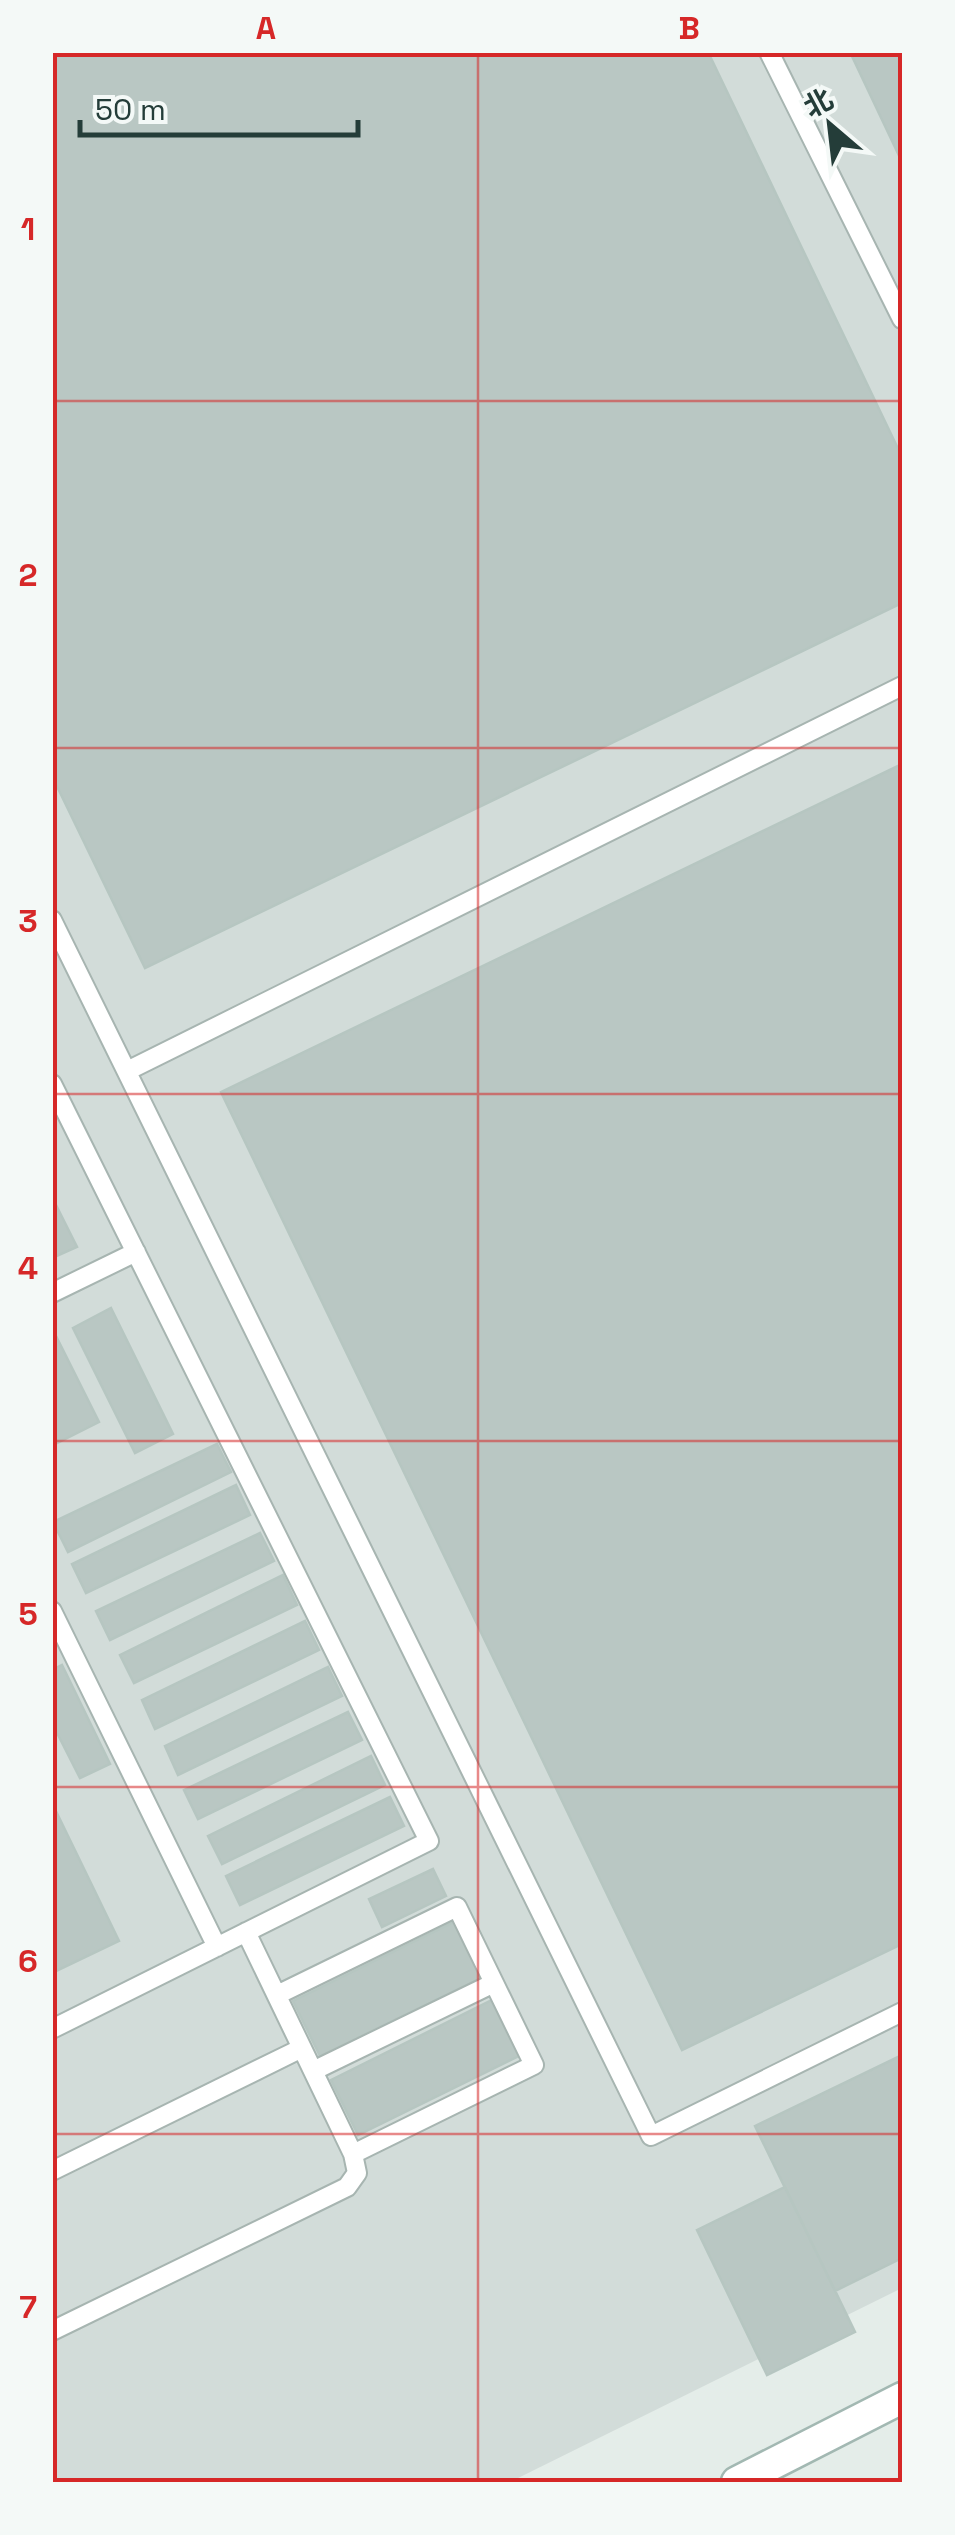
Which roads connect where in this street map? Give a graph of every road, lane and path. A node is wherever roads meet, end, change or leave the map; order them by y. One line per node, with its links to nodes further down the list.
1 (769, 52): 2 (lane)
2 (902, 319)
3 (902, 686): 5 (lane)
4 (52, 920): 5 (lane)
5 (127, 1072): 14 (lane)
6 (52, 1084): 7 (lane)
7 (136, 1252): 8 (lane); 10 (lane)
8 (52, 1293)
9 (52, 1611): 11 (lane)
10 (246, 1932): 11 (lane); 13 (lane)
11 (217, 1947): 15 (lane)
12 (494, 1984): 13 (lane); 17 (lane); 18 (lane)
13 (277, 1995): 16 (lane)
14 (902, 2012)
15 (52, 2029)
16 (302, 2048): 17 (lane); 19 (lane)
17 (313, 2071): 18 (lane)
18 (353, 2154): 20 (lane)
19 (52, 2171)
20 (52, 2331)
21 (902, 2398): 22 (main road)
22 (737, 2482)

